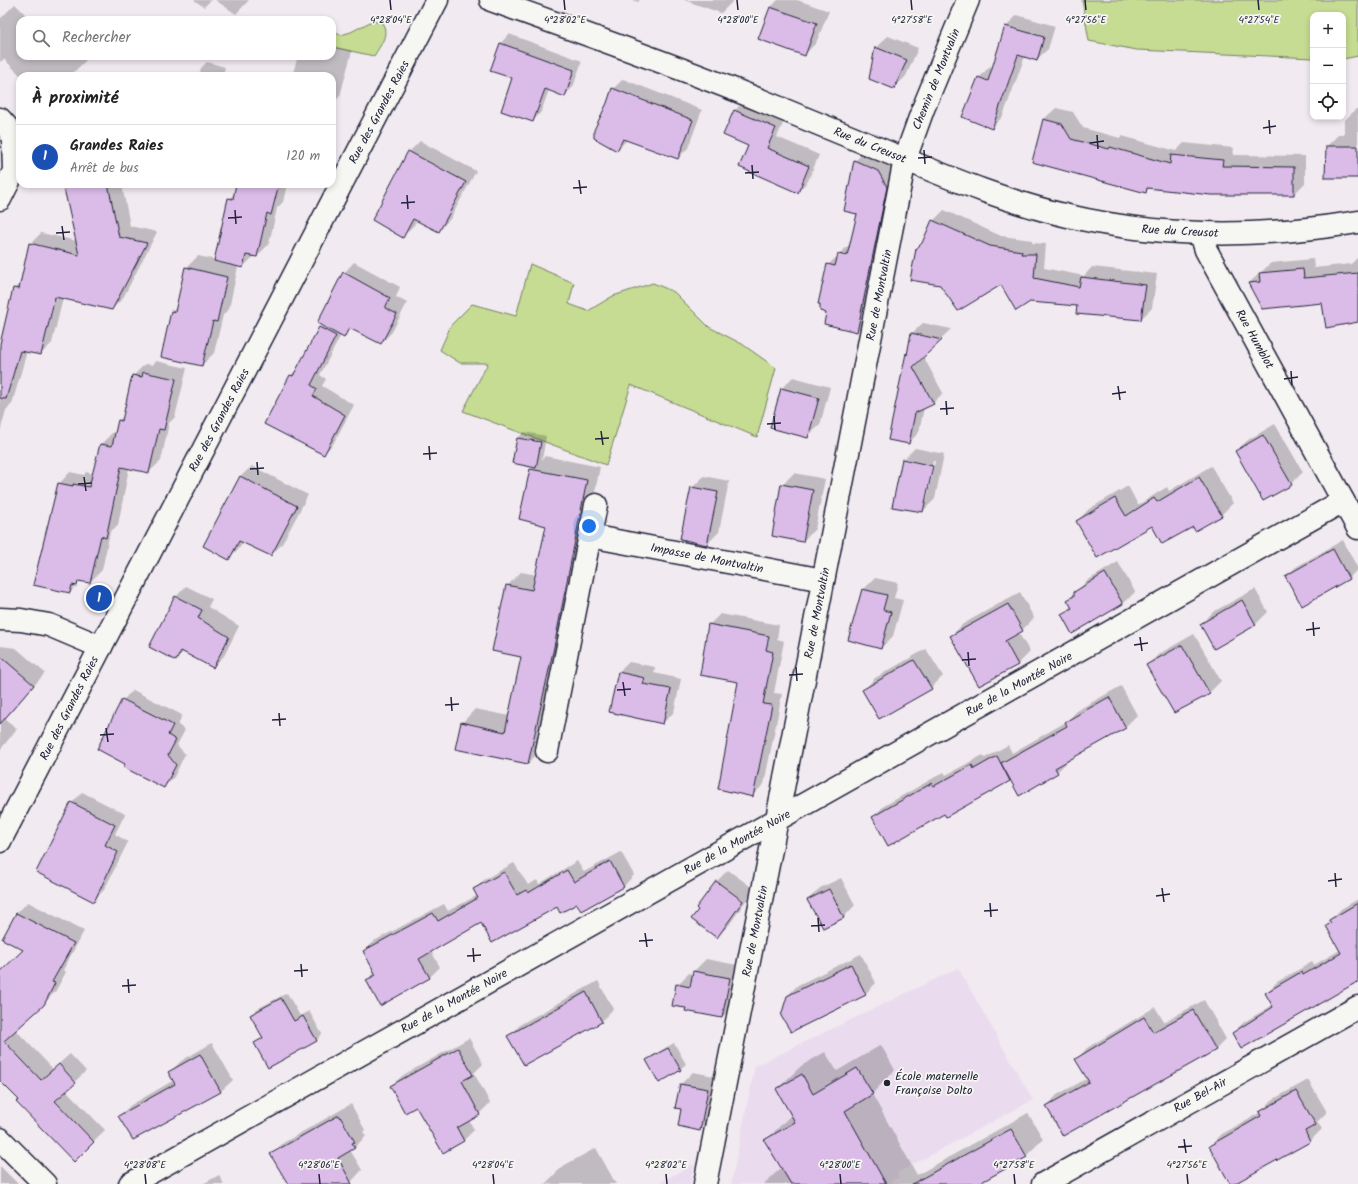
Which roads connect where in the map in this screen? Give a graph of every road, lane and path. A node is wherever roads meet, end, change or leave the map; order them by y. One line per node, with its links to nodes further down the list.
1 (437, 0): 15 (street, Rue des Grandes Raies)
2 (491, 0): 5 (street, Rue du Creusot)
3 (968, 0): 5 (street, Chemin de Montvalin)
4 (0, 118): 6 (street)
5 (905, 159): 8 (street, Rue du Creusot); 13 (street, Rue de Montvaltin)
6 (0, 199)
7 (1358, 222): 8 (street, Rue du Creusot)
8 (1201, 234): 9 (street, Rue Humblot)
9 (1343, 501): 11 (street, Rue Humblot); 17 (street, Rue de la Montée Noire)
10 (596, 505): 12 (street)
11 (1358, 528)
12 (590, 536): 13 (street, Impasse de Montvaltin); 16 (street)
13 (823, 580): 17 (street, Rue de Montvaltin)
14 (0, 619): 15 (street)
15 (101, 646): 18 (street, Rue des Grandes Raies)
16 (547, 751)
17 (777, 819): 22 (street, Rue de la Montée Noire); 23 (street, Rue de Montvaltin)
18 (0, 841)
19 (1358, 1007): 24 (street, Rue Bel-Air)
20 (0, 1139): 21 (street)
21 (45, 1184)
22 (130, 1184)
23 (705, 1184)
24 (1043, 1184)

